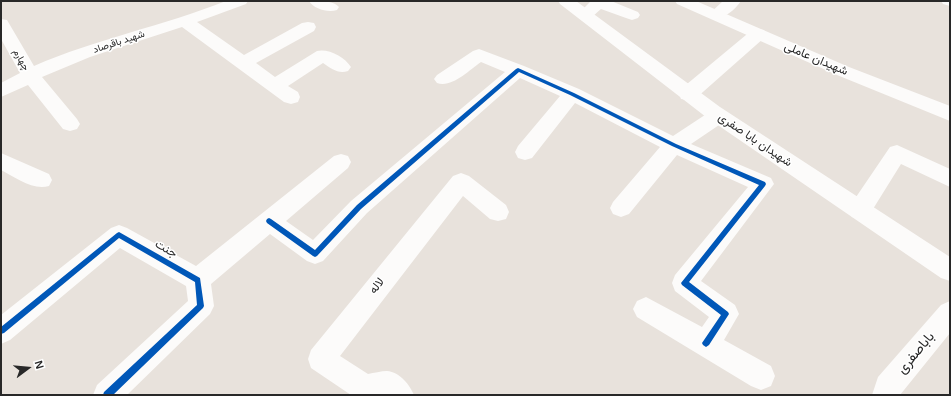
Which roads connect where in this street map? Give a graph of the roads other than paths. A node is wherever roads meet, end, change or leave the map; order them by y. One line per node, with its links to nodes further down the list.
1 (240, 1): 5 (street, شهید باقرصاد)
2 (566, 1): 6 (street, شهیدان بابا صفری)
3 (683, 1): 8 (street, شهیدان عاملی)
4 (733, 1): 8 (street)
5 (210, 7): 9 (street, شهید باقرصاد)
6 (585, 15): 7 (street); 21 (street, شهیدان بابا صفری)
7 (632, 15)
8 (716, 15): 12 (street, شهیدان عاملی)
9 (186, 22): 13 (street); 16 (street, شهید باقرصاد)
10 (1, 24): 16 (street, چهارم)
11 (308, 27): 13 (street)
12 (758, 34): 21 (street); 23 (street, شهیدان عاملی)
13 (243, 63): 18 (street)
14 (342, 67): 18 (street)
15 (518, 70): 17 (street); 20 (street); 35 (street)
16 (30, 75): 19 (street, شهید باقرصاد); 25 (street, چهارم)
17 (442, 79)
18 (274, 86): 22 (street)
19 (1, 91)
20 (572, 94): 26 (street); 27 (street)
21 (688, 94): 24 (street, شهیدان بابا صفری)
22 (291, 97)
23 (950, 114)
24 (718, 116): 26 (street); 33 (street, شهیدان بابا صفری)
25 (70, 124)
26 (674, 145): 32 (street); 41 (street)
27 (525, 152)
28 (1, 161): 30 (street)
29 (341, 162): 35 (street)
30 (41, 180)
31 (950, 180): 33 (street)
32 (621, 208)
33 (860, 210): 36 (street, شهیدان بابا صفری)
34 (498, 212): 44 (street, لاله)
35 (269, 221): 37 (street)
36 (950, 270)
37 (198, 280): 40 (street, جنت); 43 (street)
38 (646, 309): 41 (street)
39 (950, 313): 45 (street, باباصفری)
40 (1, 331)
41 (706, 343): 42 (street)
42 (761, 376)
43 (107, 395)
44 (400, 395)
45 (886, 395)

